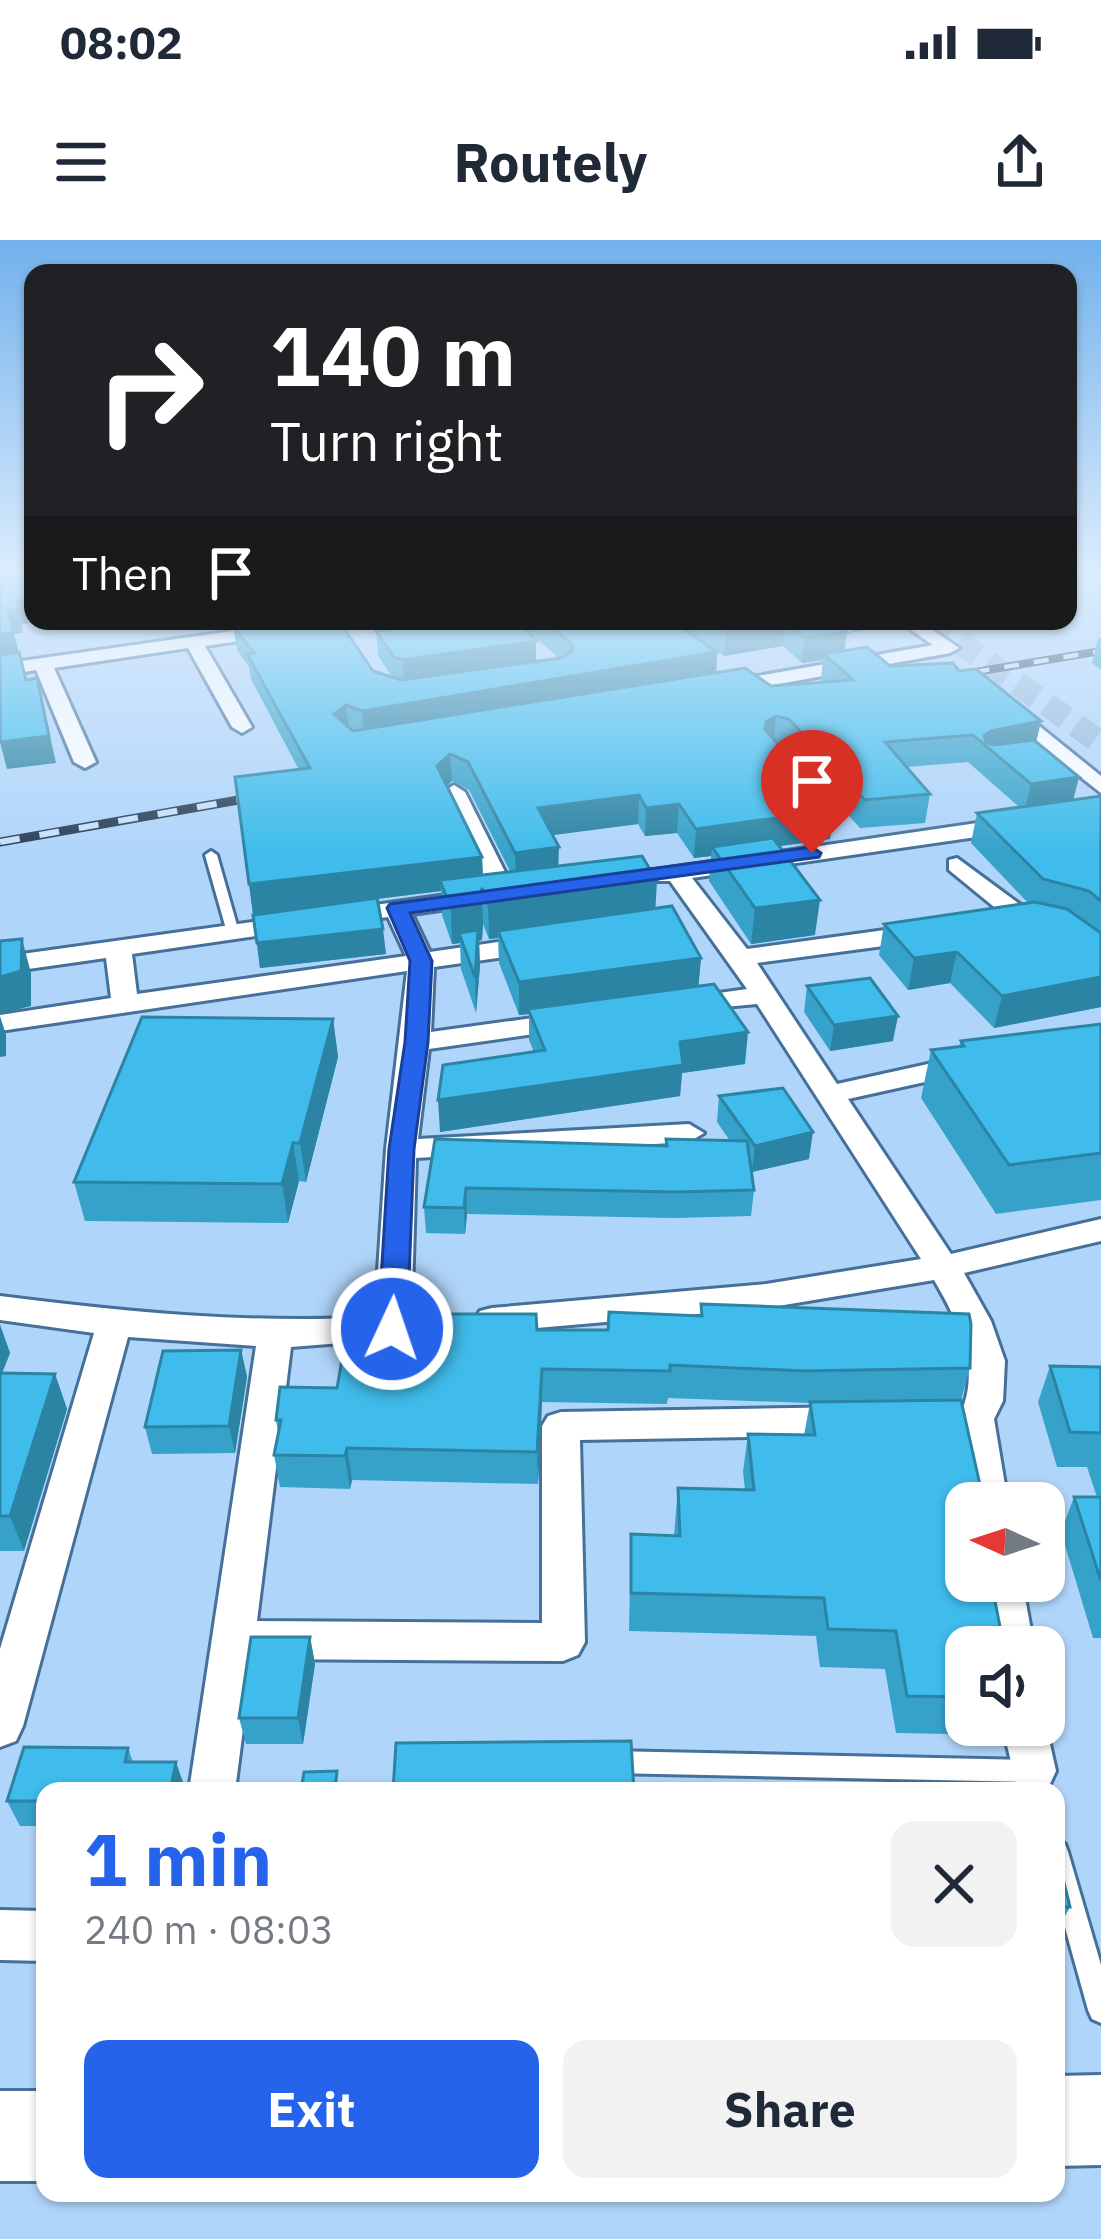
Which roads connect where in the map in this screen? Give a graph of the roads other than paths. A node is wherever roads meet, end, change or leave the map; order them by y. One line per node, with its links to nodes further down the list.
1 (34, 665): 5 (street)
2 (44, 665): 11 (street)
3 (207, 665): 10 (street)
4 (849, 665): 7 (street)
5 (0, 670)
6 (727, 672): 7 (street)
7 (745, 684): 9 (street)
8 (981, 688): 12 (street)
9 (699, 692)
10 (242, 727)
11 (85, 762)
12 (1101, 787)
13 (454, 792): 19 (street)
14 (1101, 812): 17 (street)
15 (211, 855): 21 (lane)
16 (956, 865): 20 (street)
17 (676, 874): 18 (street); 25 (street)
18 (633, 879)
19 (398, 908): 21 (street); 26 (street)
20 (1024, 919): 24 (street); 25 (street)
21 (232, 929): 23 (street)
22 (577, 939): 26 (street)
23 (118, 947): 27 (street); 29 (street)
24 (1101, 957)
25 (740, 958): 28 (street)
26 (421, 961): 29 (street); 33 (street)
27 (0, 965)
28 (764, 995): 30 (street); 35 (street)
29 (125, 1004): 32 (street)
30 (648, 1010)
31 (602, 1017): 33 (street)
32 (0, 1023)
33 (416, 1042): 37 (street)
34 (988, 1059): 35 (street)
35 (830, 1094): 39 (street)
36 (689, 1133): 37 (street)
37 (401, 1149): 43 (street)
38 (1101, 1230): 39 (street)
39 (943, 1267): 42 (street); 44 (street)
40 (0, 1308): 41 (street)
41 (114, 1323): 43 (street); 47 (street)
42 (462, 1323)
43 (275, 1335): 46 (street)
44 (974, 1419): 45 (street); 46 (street)
45 (984, 1482)
46 (232, 1640): 51 (street)
47 (0, 1726)
48 (1029, 1746): 50 (street)
49 (607, 1762): 50 (lane)
50 (1035, 1781)
51 (213, 1782)
52 (1065, 1884): 55 (lane)
53 (0, 1935): 54 (street)
54 (36, 1936)
55 (1101, 2010)
56 (1101, 2120): 57 (highway)
57 (1065, 2121)
58 (0, 2136): 59 (highway)
59 (36, 2136)

